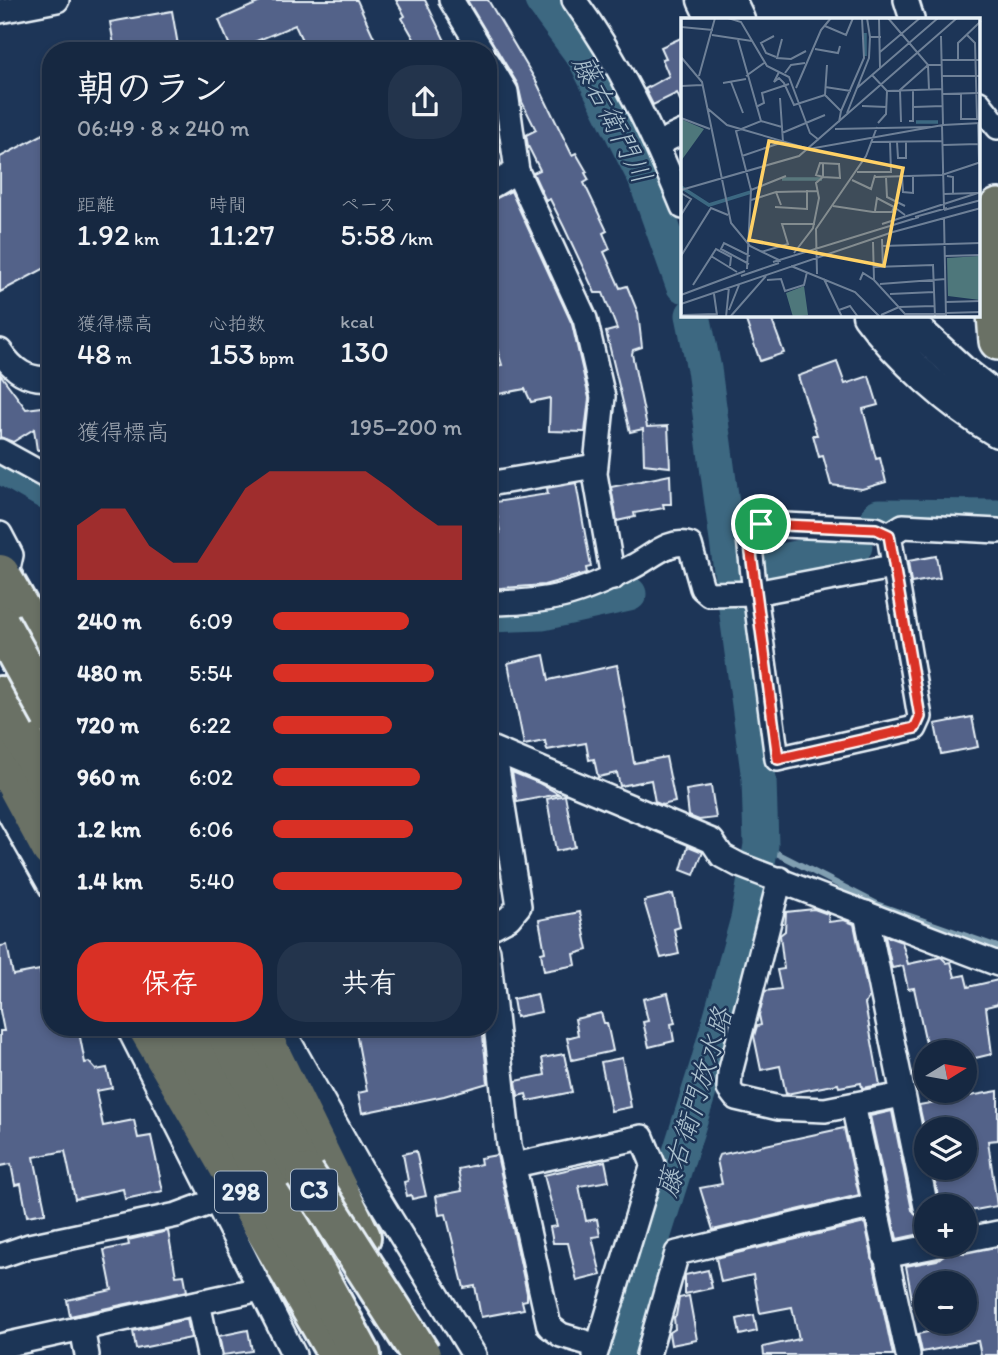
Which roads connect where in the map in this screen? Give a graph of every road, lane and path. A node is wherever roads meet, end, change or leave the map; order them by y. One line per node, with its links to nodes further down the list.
1 (57, 0): 7 (street)
2 (451, 0): 11 (street)
3 (574, 0): 16 (street)
4 (703, 0): 8 (street)
5 (730, 0): 9 (street)
6 (906, 0): 10 (street)
7 (0, 11)
8 (712, 18)
9 (739, 18)
10 (912, 18)
11 (477, 42)
12 (497, 77): 17 (street)
13 (981, 106): 14 (street)
14 (998, 127)
15 (681, 133): 16 (street)
16 (657, 144): 19 (street)
17 (517, 171): 18 (street); 29 (street)
18 (497, 183)
19 (681, 202)
20 (998, 208): 23 (main road)
21 (869, 317): 27 (street)
22 (903, 317): 26 (street)
23 (998, 341)
24 (0, 351): 25 (street)
25 (42, 379)
26 (998, 399)
27 (998, 432)
28 (0, 451): 30 (street)
29 (595, 466): 31 (street); 37 (street)
30 (42, 474)
31 (497, 482)
32 (998, 531): 34 (street)
33 (0, 534): 36 (street)
34 (889, 535): 35 (street); 38 (street)
35 (892, 567): 38 (street); 38 (street)
36 (2, 578): 41 (highway)
37 (613, 578): 38 (street); 39 (street)
38 (752, 593)
39 (497, 603)
40 (0, 624): 45 (highway, bridge)
41 (42, 647)
42 (42, 663): 43 (street)
43 (0, 671)
44 (0, 696): 48 (highway)
45 (42, 700)
46 (497, 751): 53 (street)
47 (0, 755): 51 (highway)
48 (42, 773)
49 (497, 783): 55 (street)
50 (0, 797): 52 (street)
51 (42, 832)
52 (42, 871)
53 (780, 879): 54 (street); 65 (street)
54 (866, 913): 56 (street); 64 (street)
55 (497, 924)
56 (998, 964)
57 (497, 1034): 80 (street)
58 (132, 1036): 69 (street)
59 (152, 1036): 85 (highway, 298)
60 (188, 1036): 67 (highway, C3)
61 (227, 1036): 67 (highway, C3)
62 (262, 1036): 81 (highway)
63 (286, 1036): 87 (street)
64 (902, 1095): 65 (street); 68 (street)
65 (853, 1105): 70 (street)
66 (524, 1163): 80 (street)
67 (288, 1181): 81 (highway, bridge); 85 (highway); 86 (highway, C3)
68 (923, 1194)
69 (215, 1201): 74 (street); 76 (street)
70 (874, 1206): 75 (street); 88 (street)
71 (998, 1233): 72 (street)
72 (977, 1237)
73 (914, 1250): 75 (street)
74 (0, 1256)
75 (885, 1256): 89 (street)
76 (260, 1289): 77 (street); 84 (street)
77 (198, 1303): 78 (street); 83 (street)
78 (82, 1328): 79 (street); 82 (street)
79 (0, 1346)
80 (596, 1350)
81 (414, 1354)
82 (87, 1355)
83 (209, 1355)
84 (294, 1355)
85 (339, 1355)
86 (361, 1355)
87 (474, 1355)
88 (648, 1355)
89 (908, 1355)

